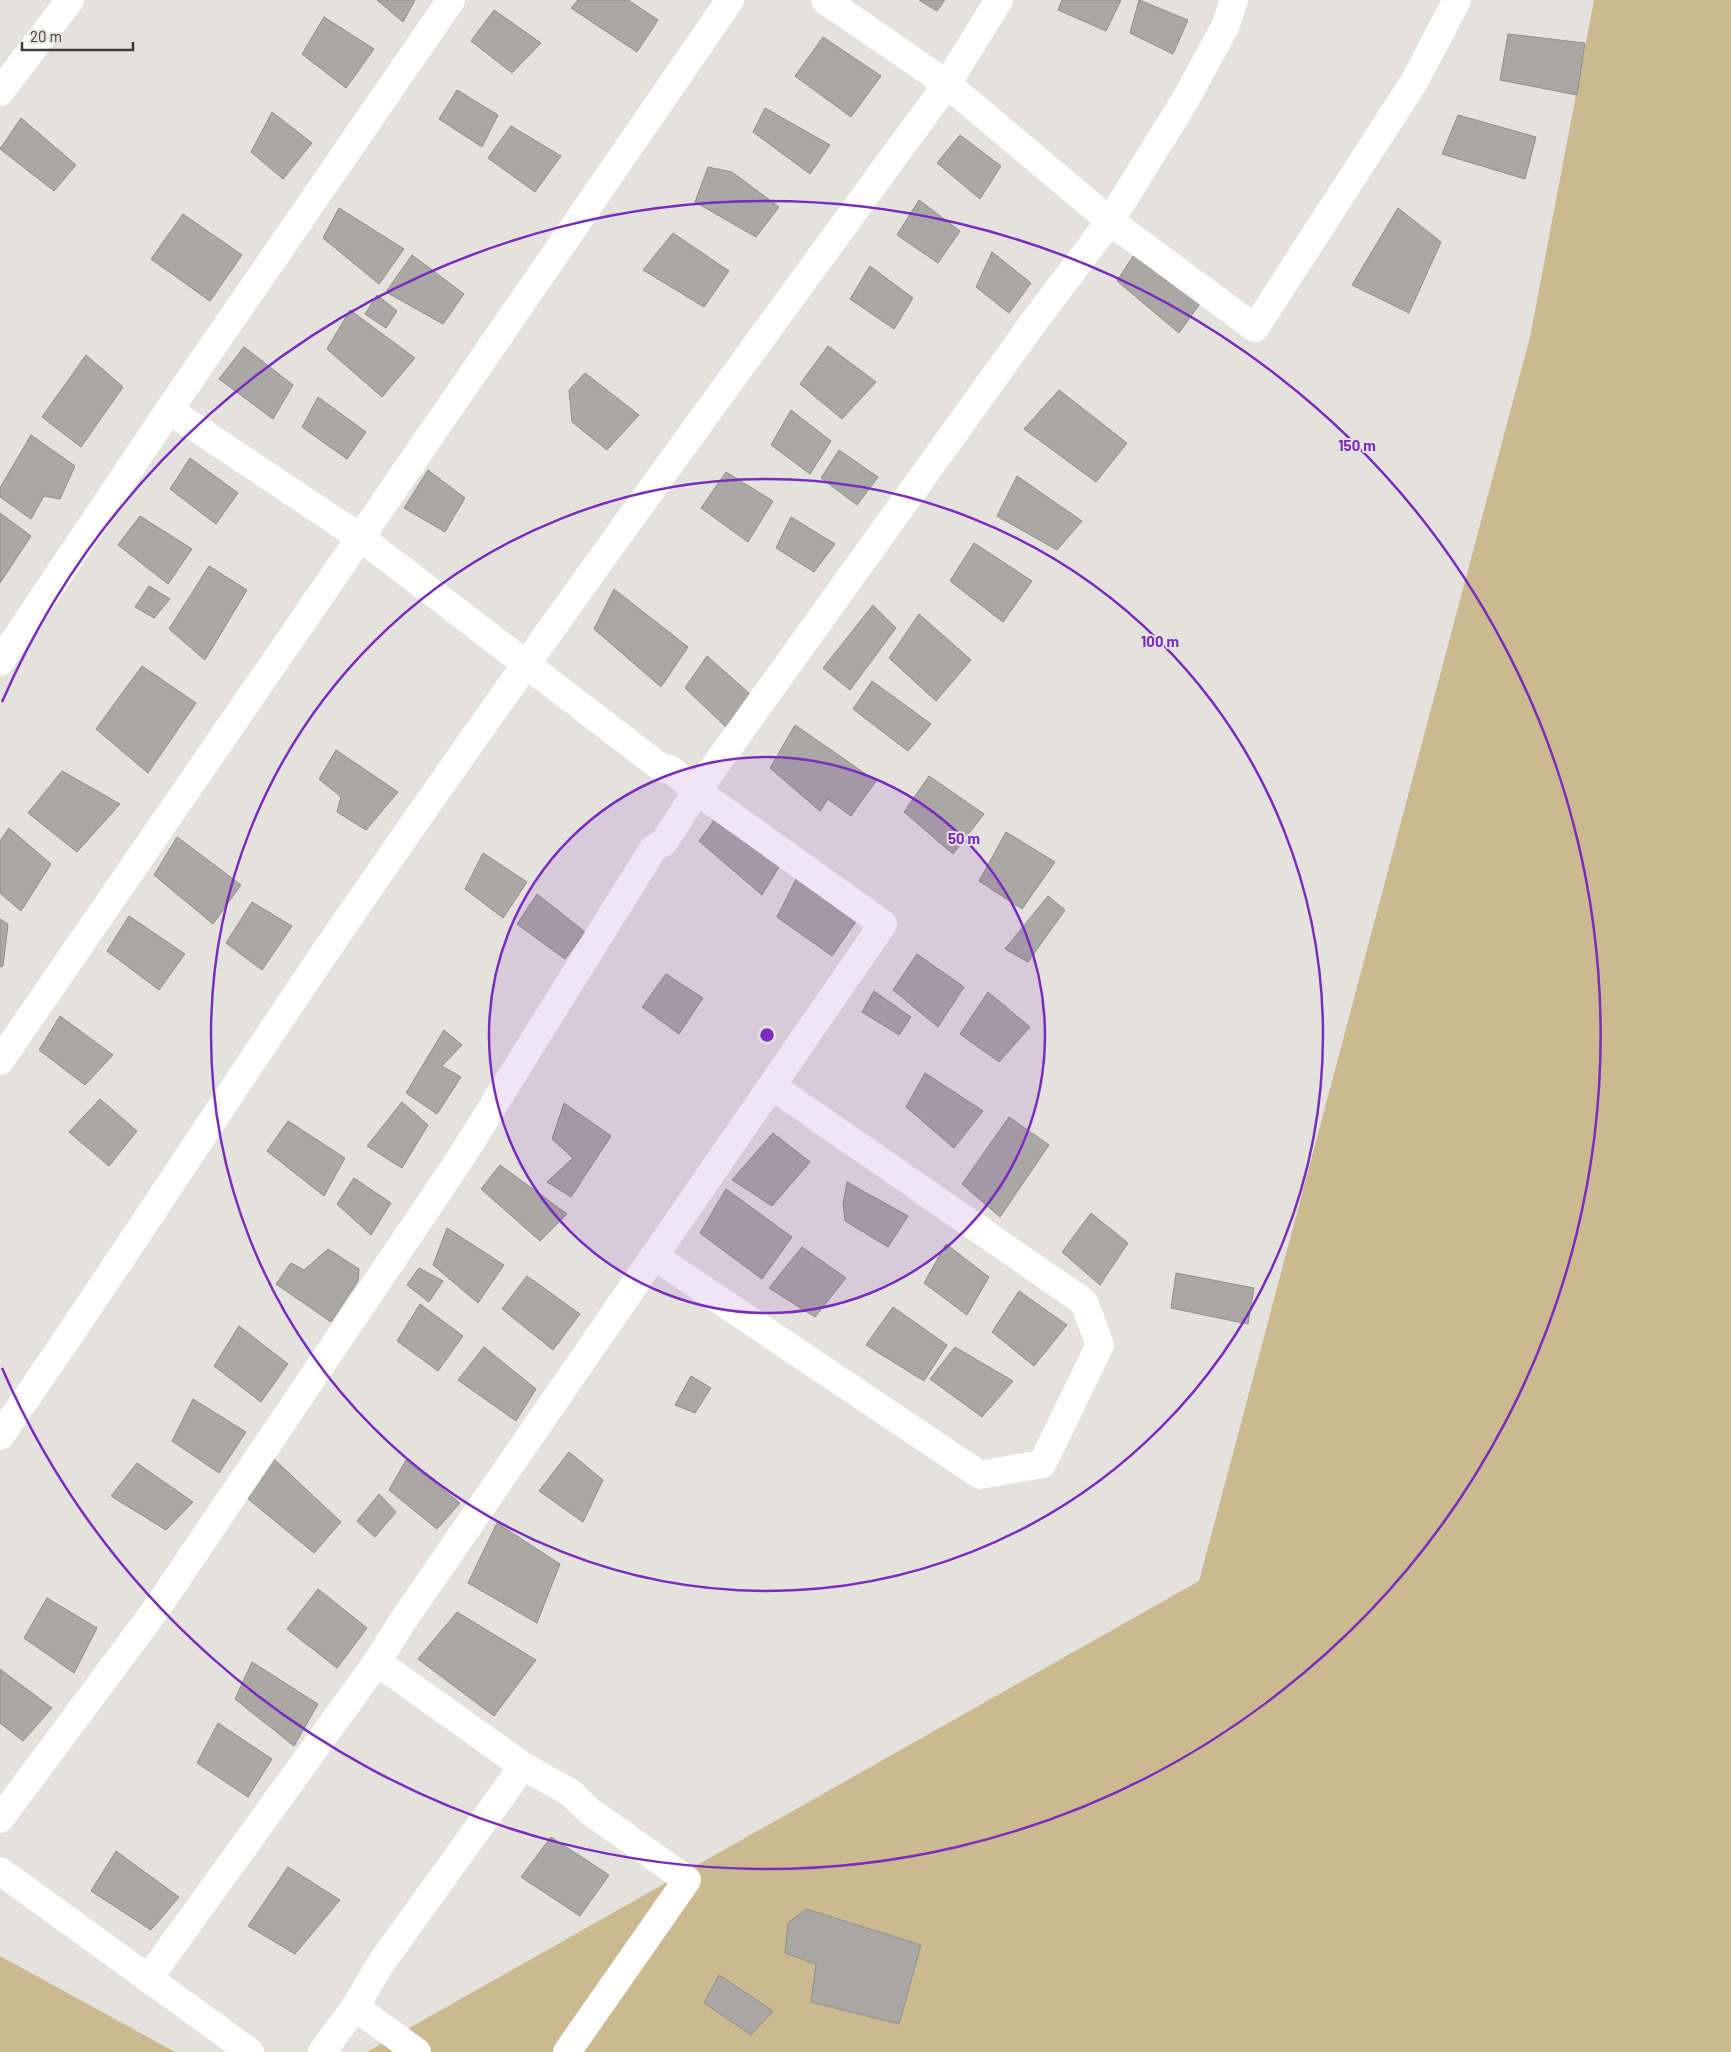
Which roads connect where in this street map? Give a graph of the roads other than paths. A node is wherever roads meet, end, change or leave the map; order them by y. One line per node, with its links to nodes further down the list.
1 (70, 0): 9 (street)
2 (451, 0): 11 (street)
3 (730, 0): 12 (street)
4 (825, 0): 8 (street)
5 (999, 0): 8 (street)
6 (1234, 0): 10 (street)
7 (1457, 0): 10 (street)
8 (947, 84): 10 (street); 14 (street)
9 (0, 92)
10 (1110, 221): 15 (street)
11 (169, 410): 12 (street); 13 (street)
12 (361, 538): 14 (street); 16 (street)
13 (0, 662)
14 (525, 663): 15 (street); 19 (street)
15 (697, 791): 17 (street); 22 (street)
16 (0, 1061)
17 (772, 1086): 18 (street); 18 (street)
18 (654, 1256): 20 (street)
19 (0, 1436)
20 (377, 1662): 21 (street); 24 (street)
21 (524, 1766): 25 (street); 29 (street)
22 (0, 1819)
23 (0, 1871): 24 (street)
24 (148, 1978): 26 (street)
25 (355, 2007): 27 (street); 28 (street)
26 (250, 2052)
27 (322, 2052)
28 (417, 2052)
29 (567, 2052)

